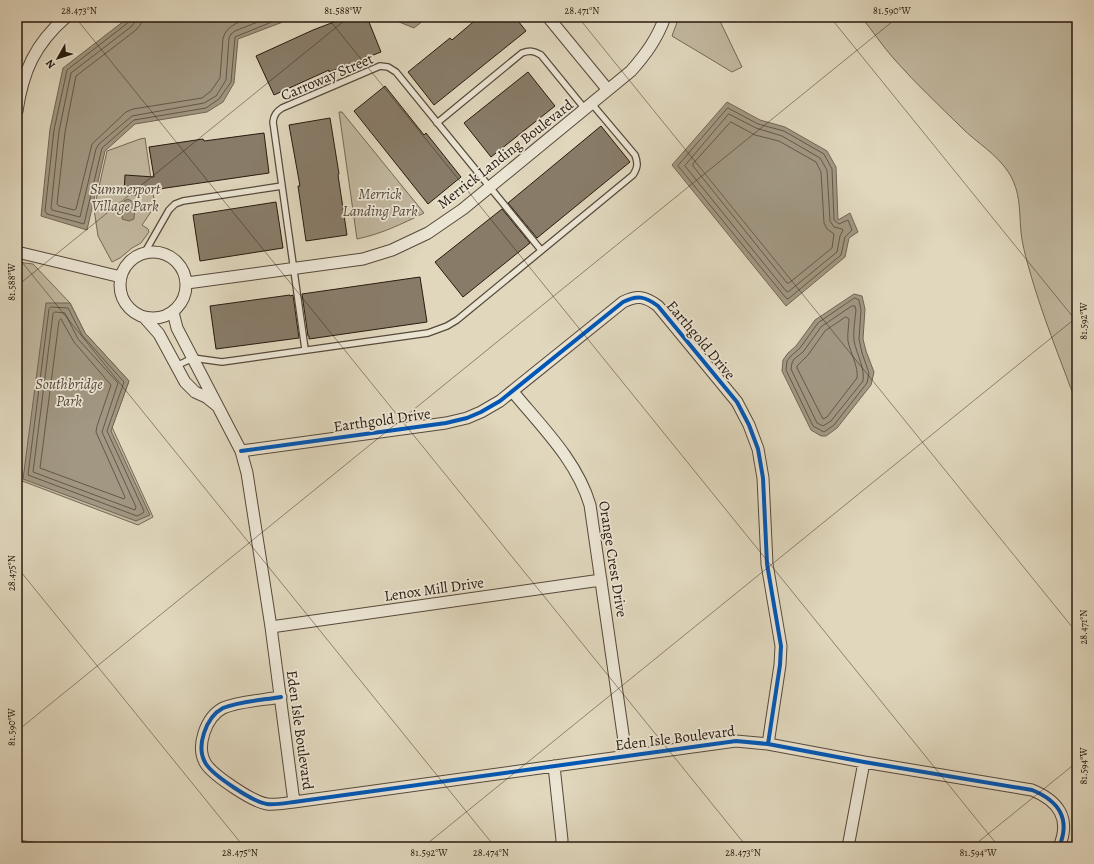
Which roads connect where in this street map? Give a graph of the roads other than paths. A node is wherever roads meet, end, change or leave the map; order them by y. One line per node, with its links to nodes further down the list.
1 (66, 17): 4 (street)
2 (548, 17): 5 (street)
3 (665, 17): 5 (street, Merrick Landing Boulevard)
4 (19, 88): 7 (street)
5 (608, 90): 6 (street, Merrick Landing Boulevard)
6 (589, 106): 8 (lane); 10 (street, Merrick Landing Boulevard); 11 (lane)
7 (17, 111)
8 (437, 123): 9 (lane, Carroway Street); 10 (lane, Carroway Street)
9 (282, 186): 13 (lane); 14 (lane, Carroway Street)
10 (490, 186): 11 (lane, Carroway Street); 14 (street, Merrick Landing Boulevard)
11 (541, 250): 19 (lane)
12 (17, 252): 15 (street)
13 (145, 252): 15 (street); 16 (street)
14 (294, 268): 16 (street, Merrick Landing Boulevard); 19 (lane, Carroway Street)
15 (121, 276): 18 (street)
16 (187, 283): 17 (street)
17 (173, 312): 18 (street); 20 (street, Eden Isle Boulevard)
18 (144, 317): 21 (street, Eden Isle Boulevard)
19 (305, 349): 20 (lane)
20 (193, 358): 21 (lane); 23 (street, Eden Isle Boulevard)
21 (176, 366): 23 (street, Eden Isle Boulevard)
22 (513, 392): 24 (street, Earthgold Drive); 25 (street, Orange Crest Drive); 28 (street, Earthgold Drive)
23 (218, 406): 24 (street, Eden Isle Boulevard)
24 (241, 451): 26 (street, Eden Isle Boulevard)
25 (602, 580): 26 (street, Lenox Mill Drive); 29 (street, Orange Crest Drive)
26 (271, 627): 27 (street, Eden Isle Boulevard)
27 (281, 697): 32 (street, Eden Isle Boulevard); 32 (street)
28 (768, 744): 29 (street, Eden Isle Boulevard); 30 (street, Eden Isle Boulevard)
29 (626, 755): 31 (street, Eden Isle Boulevard)
30 (864, 762): 34 (street); 35 (street, Eden Isle Boulevard)
31 (554, 766): 32 (street, Eden Isle Boulevard); 33 (street)
32 (294, 802)
33 (561, 847)
34 (848, 847)
35 (1060, 847)

